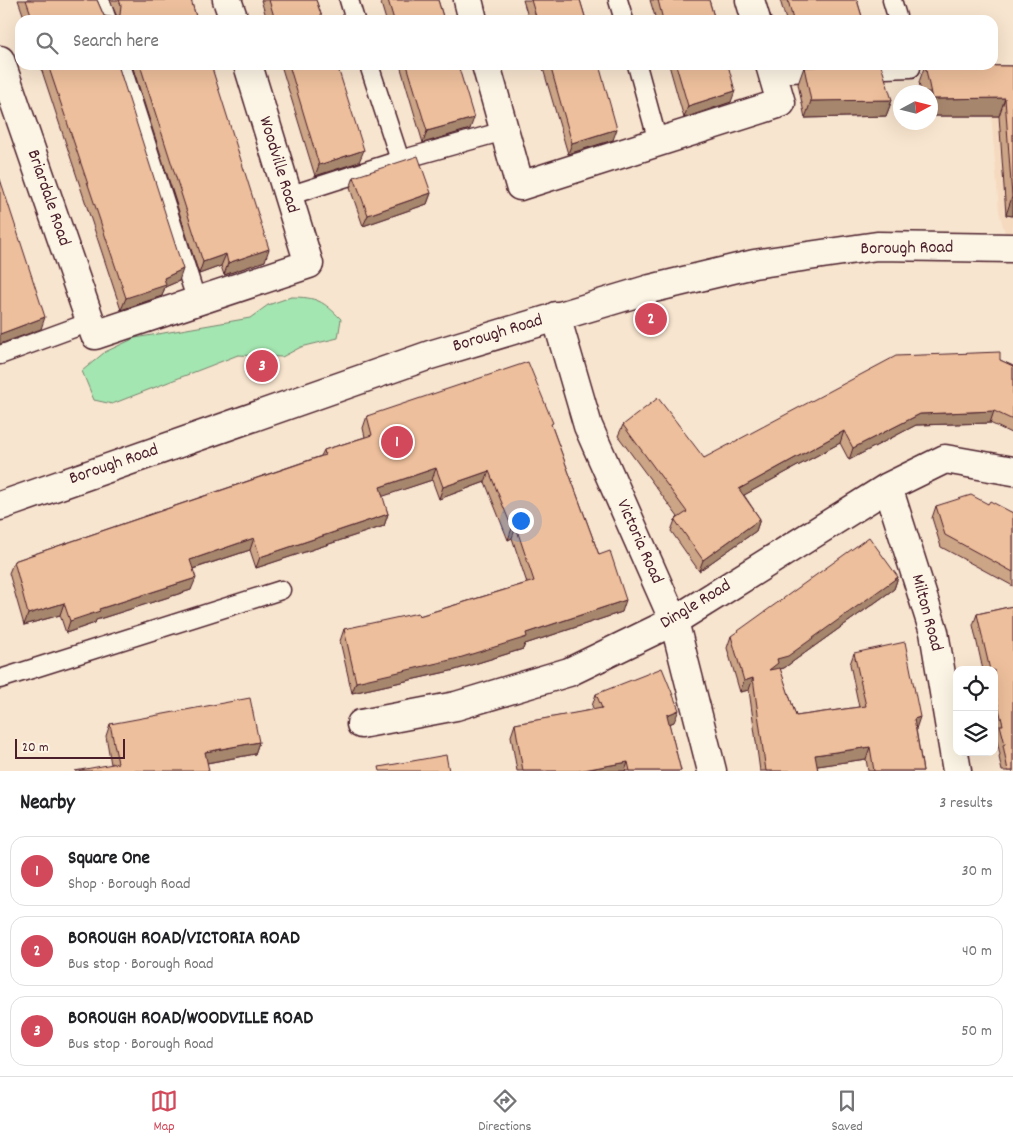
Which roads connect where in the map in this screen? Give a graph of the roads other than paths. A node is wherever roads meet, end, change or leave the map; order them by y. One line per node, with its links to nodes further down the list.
1 (100, 0): 8 (lane)
2 (227, 0): 9 (main road)
3 (349, 0): 10 (lane)
4 (468, 0): 11 (main road)
5 (618, 0): 12 (lane)
6 (750, 0): 13 (main road)
7 (892, 0): 14 (lane)
8 (104, 15)
9 (232, 15)
10 (354, 15)
11 (472, 15)
12 (622, 15)
13 (754, 15)
14 (896, 15)
15 (0, 60): 29 (main road, Briardale Road)
16 (123, 70): 27 (lane)
17 (250, 70): 25 (main road, Woodville Road)
18 (371, 70): 24 (lane)
19 (487, 70): 22 (main road)
20 (638, 70): 23 (lane)
21 (771, 70): 23 (main road)
22 (504, 130): 23 (main road); 24 (lane)
23 (658, 142)
24 (400, 160): 25 (lane)
25 (288, 196): 27 (main road, Woodville Road)
26 (1013, 248): 28 (main road, Borough Road)
27 (197, 302): 29 (main road)
28 (556, 316): 33 (main road, Borough Road); 35 (main road, Victoria Road)
29 (93, 328): 30 (lane)
30 (0, 355)
31 (1013, 471): 32 (main road, Dingle Road)
32 (888, 487): 35 (main road, Dingle Road); 39 (main road, Milton Road)
33 (0, 506)
34 (281, 590): 36 (lane)
35 (674, 621): 37 (main road, Dingle Road); 38 (main road, Victoria Road)
36 (0, 679)
37 (361, 724)
38 (712, 771)
39 (956, 771)

